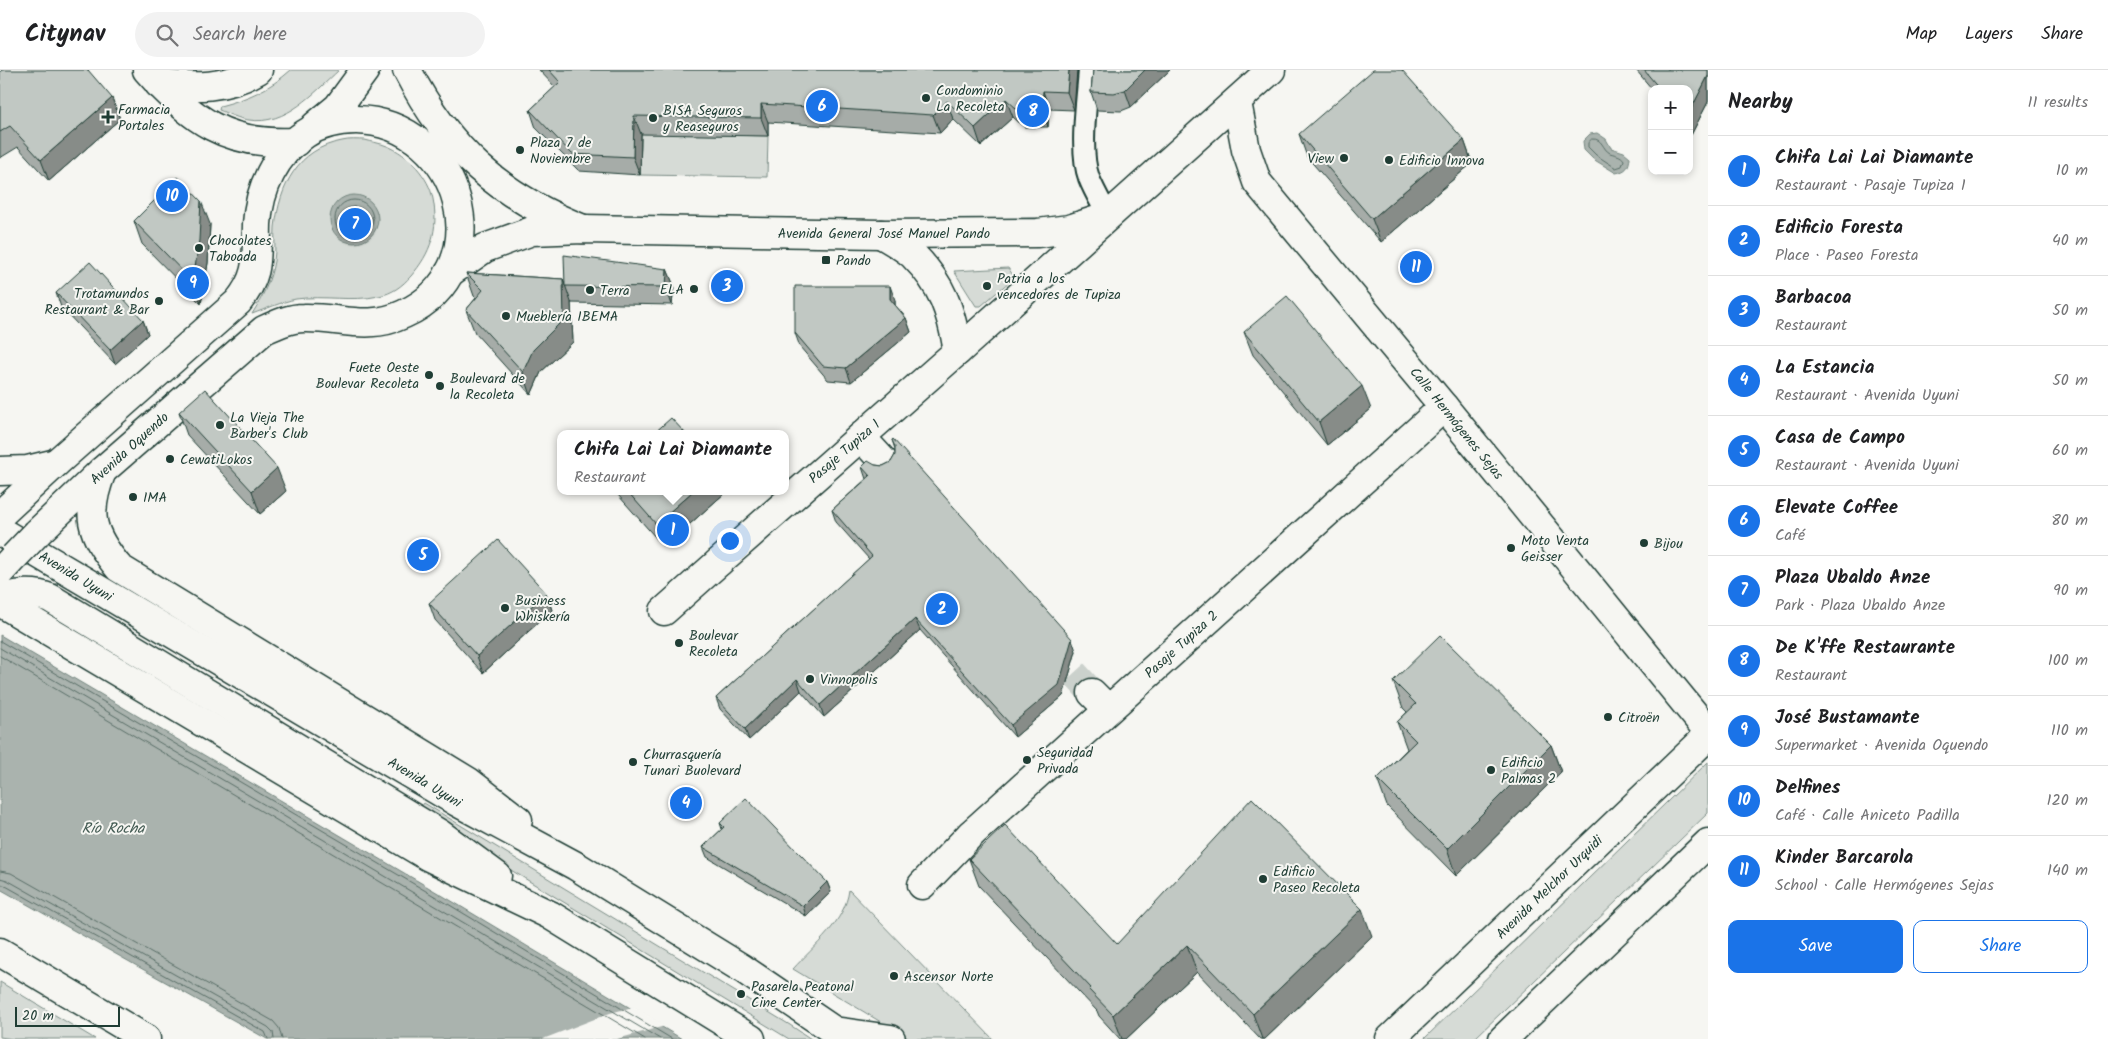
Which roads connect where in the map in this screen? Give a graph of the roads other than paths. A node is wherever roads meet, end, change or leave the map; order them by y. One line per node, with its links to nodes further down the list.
1 (258, 70): 6 (main road)
2 (365, 70): 8 (main road)
3 (406, 70): 10 (main road)
4 (1089, 70): 9 (lane)
5 (1271, 70): 7 (main road, Avenida General José Manuel Pando)
6 (153, 77): 8 (main road)
7 (1238, 102): 9 (main road, Avenida General José Manuel Pando); 14 (main road, Calle Hermógenes Sejas)
8 (301, 138): 12 (main road); 17 (main road)
9 (1108, 216): 11 (main road, Avenida General José Manuel Pando); 13 (main road, Pasaje Tupiza 1)
10 (582, 229): 11 (main road, Avenida General José Manuel Pando); 12 (main road, Avenida General José Manuel Pando)
11 (881, 234): 13 (main road)
12 (449, 273): 19 (main road, Avenida Oquendo)
13 (958, 351): 15 (main road, Pasaje Tupiza 1)
14 (1444, 407): 25 (main road, Calle Hermógenes Sejas); 29 (main road, Pasaje Tupiza 2)
15 (861, 437): 16 (main road); 24 (main road, Pasaje Tupiza 1)
16 (884, 462)
17 (56, 463): 18 (main road); 20 (main road)
18 (0, 471)
19 (102, 471): 21 (main road, Avenida Oquendo, bridge); 28 (main road)
20 (1, 519): 28 (main road, Avenida Uyuni)
21 (7, 564)
22 (0, 598): 30 (main road)
23 (0, 602): 30 (main road)
24 (664, 611)
25 (1708, 731)
26 (1708, 736): 36 (main road, Avenida Melchor Urquidi)
27 (1708, 843): 37 (main road)
28 (576, 866): 32 (main road, Avenida Uyuni)
29 (922, 885)
30 (550, 915): 34 (main road)
31 (0, 952): 33 (main road)
32 (840, 1035): 35 (main road)
33 (146, 1039)
34 (751, 1039)
35 (891, 1039)
36 (1390, 1039)
37 (1503, 1039)

